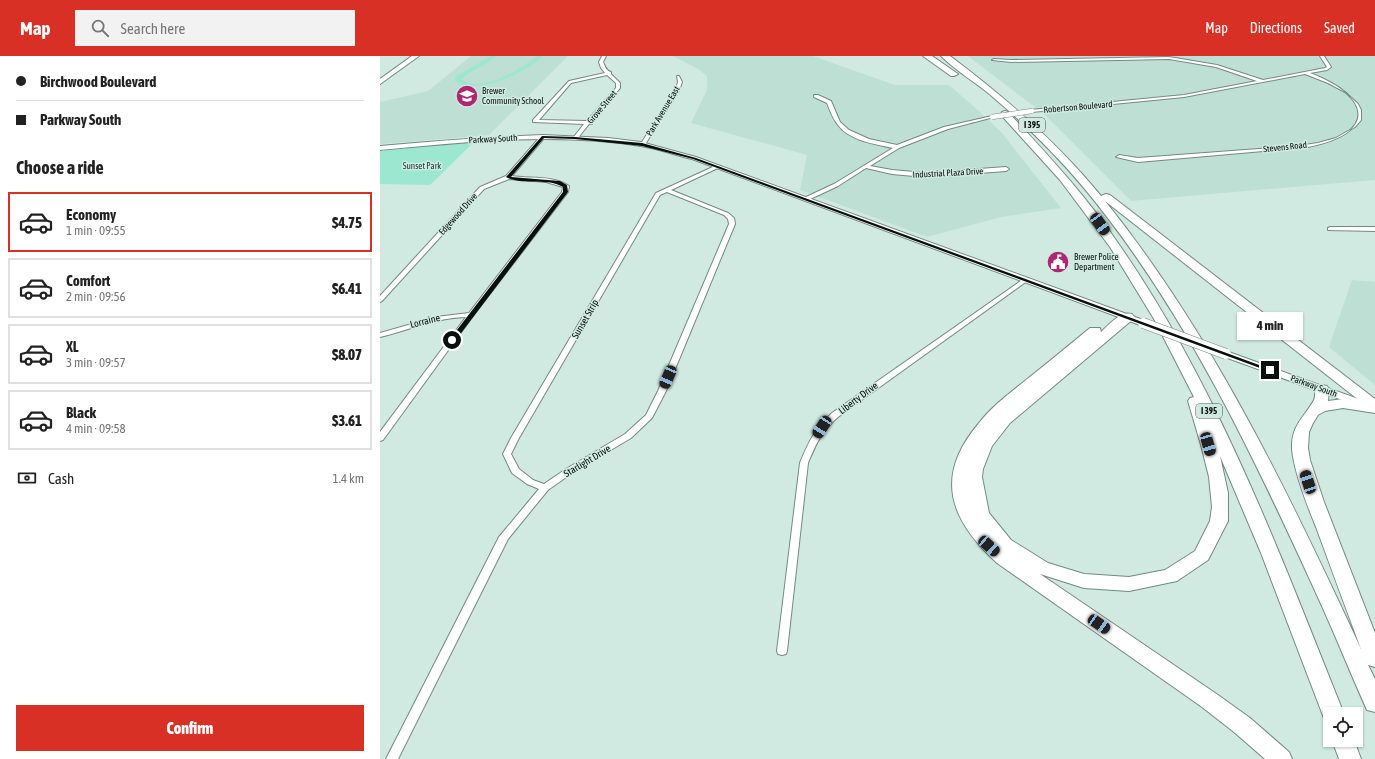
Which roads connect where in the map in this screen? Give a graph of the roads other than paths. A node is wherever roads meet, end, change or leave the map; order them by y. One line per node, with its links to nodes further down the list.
1 (416, 56): 14 (main road)
2 (604, 56): 3 (street); 11 (street, Grove Street)
3 (611, 56)
4 (927, 56): 16 (highway)
5 (935, 56): 16 (highway, I 395)
6 (947, 56): 25 (highway, I 395)
7 (1025, 56): 10 (street)
8 (1322, 56): 12 (street, Robertson Boulevard)
9 (994, 60): 10 (street)
10 (1028, 60): 15 (street)
11 (610, 73): 18 (street, Grove Street); 18 (street)
12 (1306, 73): 15 (street, Robertson Boulevard); 27 (street, Stevens Road)
13 (678, 77): 22 (street, Park Avenue East)
14 (381, 80)
15 (1263, 81): 23 (street, Robertson Boulevard, bridge)
16 (979, 91): 41 (highway, I 395)
17 (816, 96): 23 (street)
18 (590, 123): 20 (street, Grove Street)
19 (543, 137): 20 (main road, Parkway South); 21 (main road, Parkway South); 31 (street, Edgewood Drive)
20 (575, 138): 22 (main road, Parkway South)
21 (461, 140): 24 (main road, Parkway South); 26 (main road)
22 (642, 145): 29 (main road, Parkway South)
23 (897, 147): 28 (street, Robertson Boulevard)
24 (380, 148)
25 (1059, 153): 42 (highway); 50 (highway, I 395)
26 (380, 154)
27 (1119, 158)
28 (867, 166): 30 (street, Industrial Plaza Drive); 33 (street, Robertson Boulevard)
29 (717, 167): 32 (street, Sunset Strip); 33 (main road, Parkway South)
30 (1006, 169)
31 (508, 177): 37 (street, Edgewood Drive); 38 (street)
32 (667, 190): 47 (street, Sunset Strip); 47 (street, Starlight Drive)
33 (806, 199): 36 (main road, Parkway South)
34 (1330, 229): 35 (street)
35 (1375, 229)
36 (1025, 280): 39 (main road, Parkway South); 48 (street, Liberty Drive)
37 (380, 300)
38 (471, 315): 40 (street, Lorraine); 46 (street)
39 (1121, 315): 41 (highway); 43 (main road, Parkway South, bridge); 54 (highway)
40 (380, 335)
41 (1180, 352): 51 (highway, I 395)
42 (1323, 366): 43 (highway); 44 (highway)
43 (1318, 388): 44 (main road, Parkway South); 45 (highway)
44 (1375, 408): 45 (highway)
45 (1313, 412): 49 (highway)
46 (380, 438)
47 (545, 488): 53 (street, Starlight Drive)
48 (782, 651)
49 (1375, 659)
50 (1375, 703)
51 (1330, 707)
52 (1346, 747): 55 (highway)
53 (392, 759)
54 (1281, 759)
55 (1350, 759)

